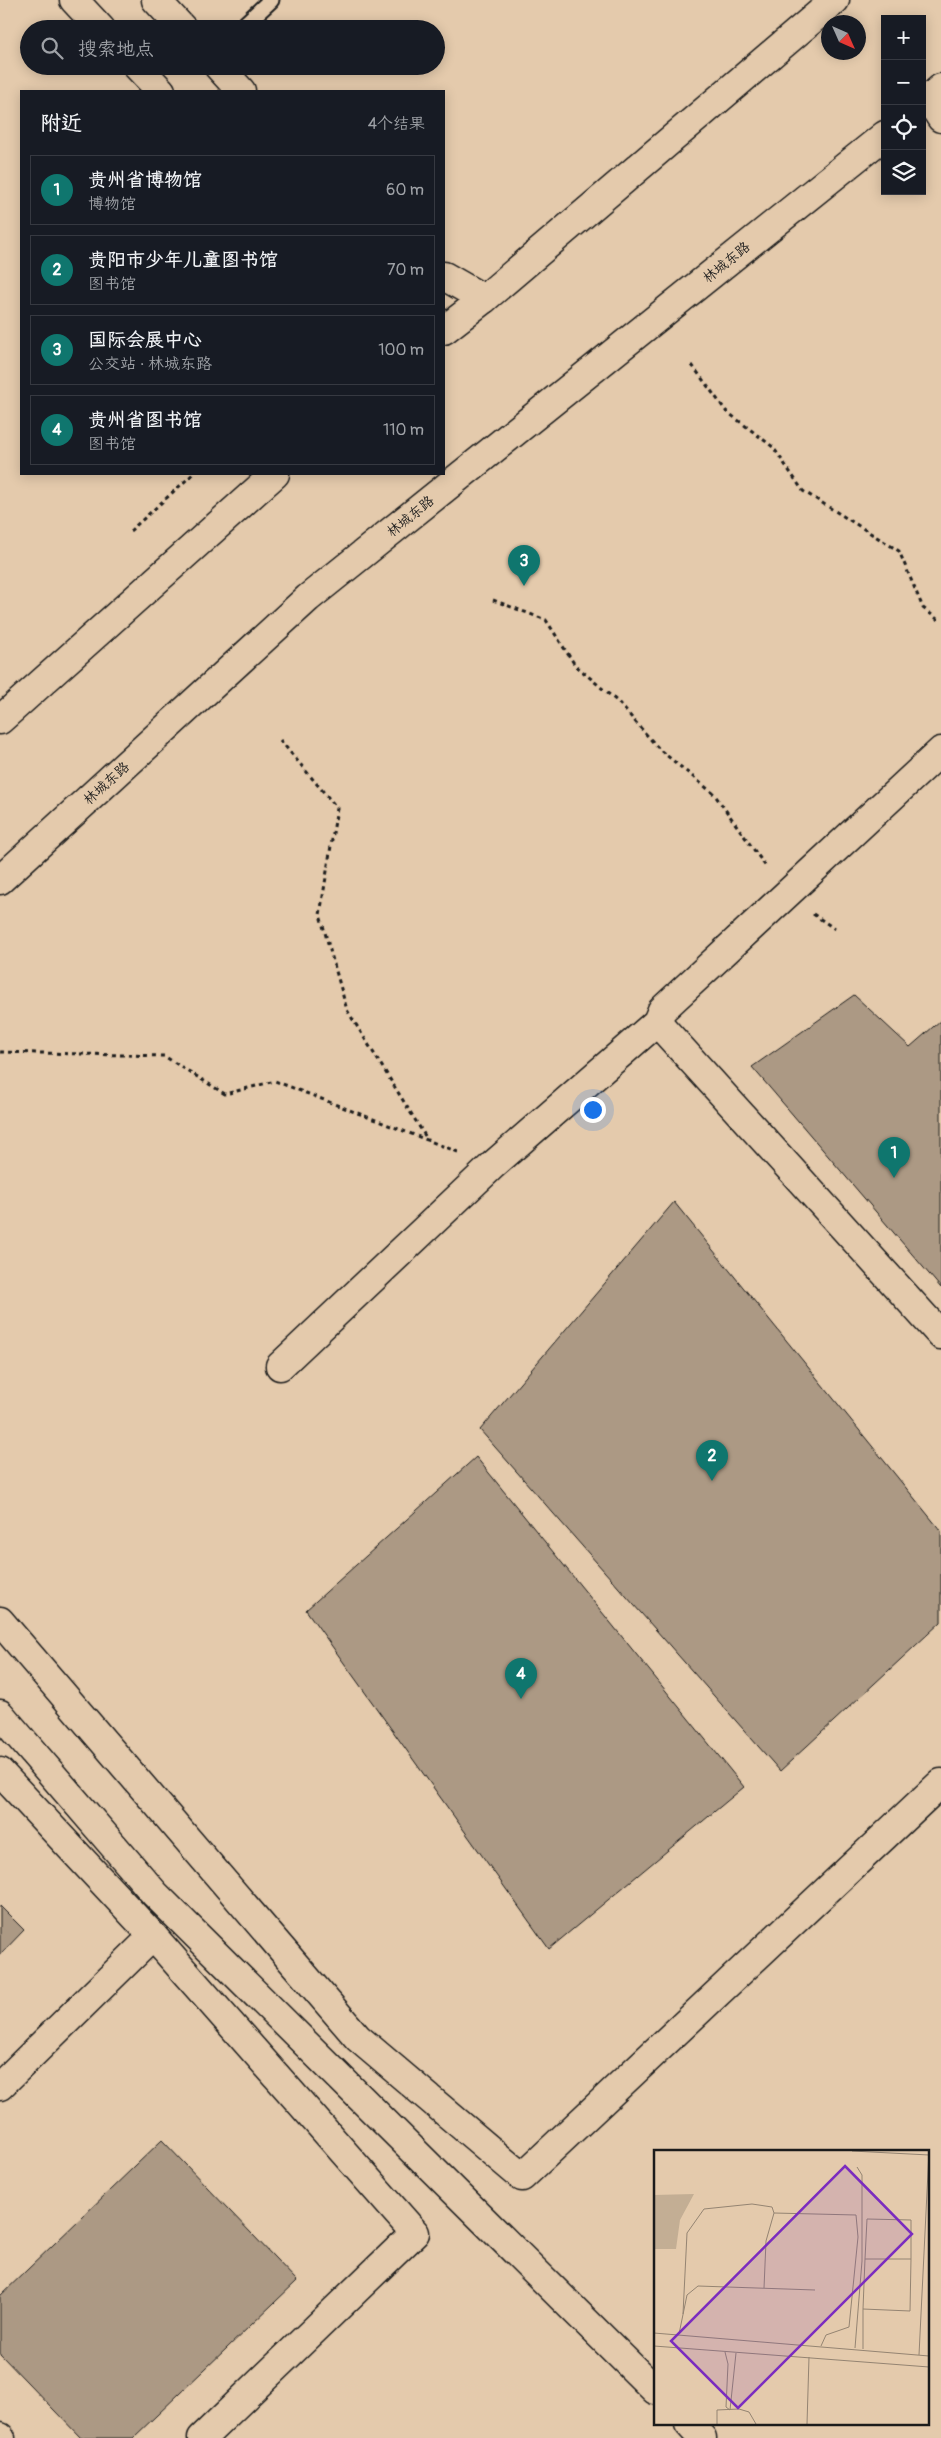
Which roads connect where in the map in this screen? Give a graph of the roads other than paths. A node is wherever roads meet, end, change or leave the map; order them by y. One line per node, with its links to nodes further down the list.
1 (74, 0): 5 (street)
2 (156, 0): 6 (street)
3 (271, 0): 7 (lane)
4 (835, 0): 14 (street)
5 (93, 20)
6 (175, 20)
7 (250, 20)
8 (146, 75): 10 (street)
9 (226, 75): 11 (street)
10 (160, 90)
11 (240, 90)
12 (881, 138): 19 (street, 林城东路)
13 (445, 277): 14 (street)
14 (484, 299): 15 (street)
15 (445, 329)
16 (274, 475): 17 (street)
17 (0, 720)
18 (941, 751): 20 (street)
19 (0, 880)
20 (657, 1022): 21 (street); 22 (street)
21 (941, 1335)
22 (280, 1366)
23 (0, 1621): 26 (street)
24 (0, 1714): 29 (street)
25 (0, 1772): 27 (street)
26 (941, 1783)
27 (153, 1936): 28 (street); 31 (street)
28 (0, 2086)
29 (654, 2389)
30 (691, 2426): 32 (street)
31 (202, 2438)
32 (702, 2438)

